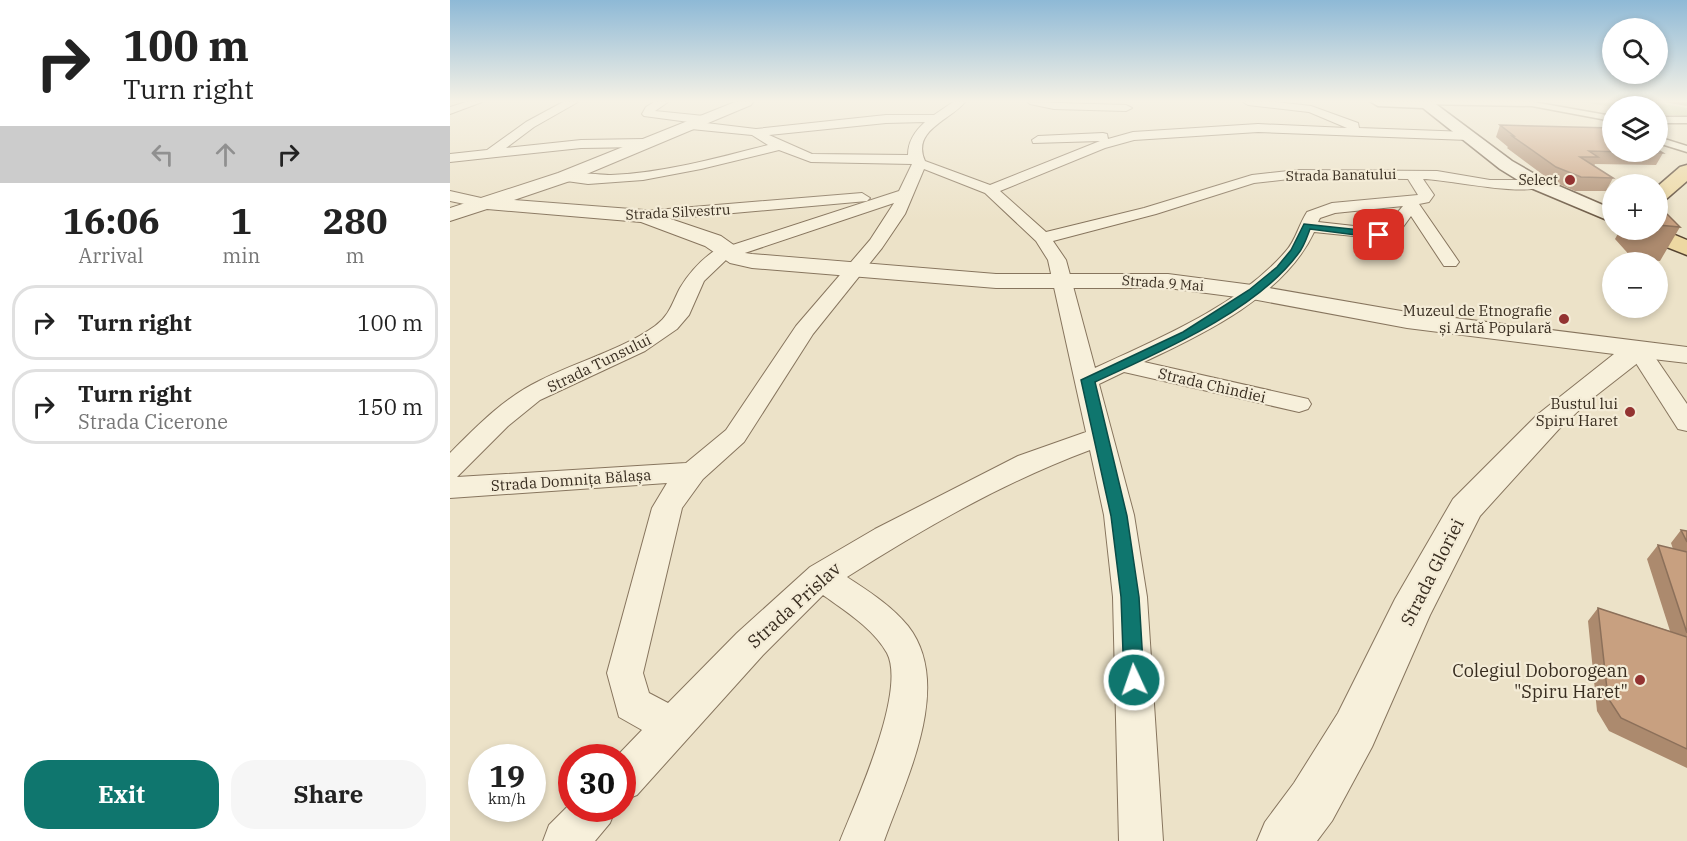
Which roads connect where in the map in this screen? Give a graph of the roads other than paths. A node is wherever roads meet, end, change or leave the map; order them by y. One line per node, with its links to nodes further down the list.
1 (507, 141): 12 (street)
2 (648, 141): 8 (street)
3 (771, 141): 10 (street)
4 (914, 141): 14 (street)
5 (1116, 141): 21 (street)
6 (1405, 141): 17 (street)
7 (1475, 141): 19 (main road)
8 (644, 143): 12 (street); 18 (street)
9 (1668, 143): 11 (street)
10 (779, 146): 14 (street); 18 (street)
11 (1687, 149)
12 (492, 153): 13 (street)
13 (450, 158)
14 (917, 162): 21 (street); 22 (street)
15 (1687, 171): 20 (main road)
16 (1413, 175): 17 (street, Strada Banatului); 25 (street); 30 (street, Strada Banatului)
17 (1437, 175): 19 (street, Strada Banatului)
18 (564, 177): 24 (street)
19 (1538, 184): 26 (main road)
20 (1668, 187)
21 (990, 190): 30 (street)
22 (907, 194): 28 (street, Strada Silvestru); 33 (street, Strada Tunsului); 35 (street)
23 (450, 196): 24 (street, Strada Silvestru)
24 (484, 203): 27 (street); 28 (street, Strada Silvestru)
25 (1410, 204): 29 (street); 29 (street); 34 (street)
26 (1602, 212)
27 (450, 215)
28 (644, 216): 33 (street, Strada 9 Mai)
29 (1307, 226): 37 (street)
30 (1043, 238): 36 (street)
31 (1668, 240): 32 (main road)
32 (1687, 248)
33 (727, 251): 35 (street, Strada 9 Mai); 45 (street, Strada Tunsului)
34 (1449, 262)
35 (855, 270): 36 (street, Strada 9 Mai); 46 (street)
36 (1064, 281): 37 (street, Strada 9 Mai); 41 (street)
37 (1252, 292): 38 (street, Strada 9 Mai); 40 (street)
38 (1638, 349): 39 (street, Strada 9 Mai); 43 (street); 55 (street, Strada Gloriei)
39 (1687, 355)
40 (1124, 365): 41 (street); 42 (street, Strada Chindiei)
41 (1088, 380): 44 (street)
42 (1299, 404)
43 (1687, 423)
44 (1101, 436): 48 (street, Strada Prislav); 54 (street)
45 (450, 470)
46 (693, 472): 47 (street, Strada Domnița Bălașa); 49 (street)
47 (450, 488)
48 (821, 576): 49 (street, Strada Prislav); 53 (street)
49 (672, 727): 50 (street, Strada Prislav)
50 (636, 765)
51 (583, 822): 52 (street)
52 (565, 841)
53 (862, 841)
54 (1141, 841)
55 (1284, 841)

